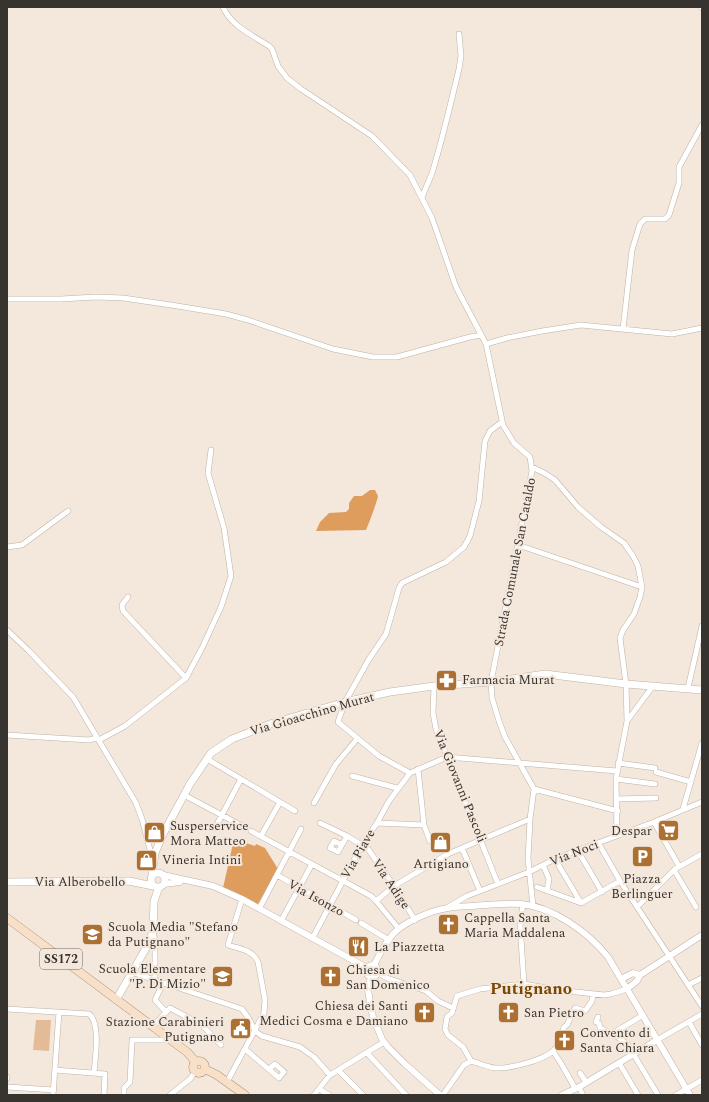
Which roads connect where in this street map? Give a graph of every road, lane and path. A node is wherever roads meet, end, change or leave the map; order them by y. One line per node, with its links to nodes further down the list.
1 (223, 7): 4 (street, Strada Comunale San Cataldo)
2 (459, 34): 4 (street)
3 (702, 124): 7 (street)
4 (422, 198): 8 (street, Strada Comunale San Cataldo)
5 (7, 299): 8 (street)
6 (702, 328): 7 (street)
7 (623, 329): 9 (street)
8 (481, 335): 9 (street, Strada Comunale San Cataldo)
9 (486, 344): 10 (street, Strada Comunale San Cataldo)
10 (502, 422): 12 (street, Strada Comunale San Cataldo); 27 (street)
11 (211, 450): 20 (street)
12 (532, 467): 14 (street, Strada Comunale San Cataldo); 16 (street)
13 (68, 511): 15 (street)
14 (518, 545): 16 (street); 21 (street, Strada Comunale San Cataldo)
15 (7, 547)
16 (642, 587): 22 (street)
17 (128, 597): 20 (street)
18 (702, 626): 25 (street)
19 (7, 630): 30 (street)
20 (186, 678): 30 (street)
21 (491, 682): 22 (main road, Via Gioacchino Murat); 23 (main road, Via Gioacchino Murat); 36 (street, Strada Comunale San Cataldo)
22 (626, 684): 24 (main road, Via Gioacchino Murat); 28 (street)
23 (434, 686): 27 (main road, Via Gioacchino Murat); 34 (street, Via Giovanni Pascoli)
24 (653, 686): 25 (main road, Via Gioacchino Murat); 28 (street)
25 (688, 688): 26 (main road, Via Gioacchino Murat)
26 (702, 690)
27 (345, 702): 31 (street); 35 (main road, Via Gioacchino Murat)
28 (627, 721): 37 (street)
29 (7, 734): 30 (street)
30 (98, 738): 79 (street)
31 (357, 739): 40 (street); 53 (street)
32 (702, 743): 33 (street)
33 (701, 752): 44 (street)
34 (447, 757): 36 (street); 38 (street); 70 (street, Via Giovanni Pascoli)
35 (207, 759): 42 (street); 48 (main road, Via Gioacchino Murat)
36 (519, 762): 39 (street); 47 (street, Strada Comunale San Cataldo)
37 (618, 763): 39 (street); 44 (street)
38 (418, 770): 40 (street); 62 (street)
39 (617, 771): 43 (street)
40 (410, 773): 46 (street, Via Piave)
41 (352, 776): 46 (street)
42 (242, 779): 51 (street); 57 (street)
43 (616, 779): 45 (street); 50 (street)
44 (691, 782): 54 (street)
45 (655, 784)
46 (397, 788): 59 (street, Via Piave)
47 (534, 789): 56 (street); 58 (street)
48 (184, 795): 57 (street); 79 (main road, Via Gioacchino Murat)
49 (656, 798): 50 (street)
50 (616, 799): 56 (street)
51 (280, 802): 55 (street); 67 (street)
52 (702, 802): 54 (street, Via Noci)
53 (314, 803)
54 (683, 809): 60 (street, Via Noci)
55 (295, 810)
56 (618, 811): 69 (street)
57 (222, 815): 63 (street); 64 (street)
58 (530, 819): 70 (street); 85 (street)
59 (377, 822): 62 (street); 74 (street, Via Piave)
60 (654, 822): 69 (street, Via Noci); 83 (street)
61 (320, 823): 68 (street, Via Adige)
62 (424, 825): 71 (street)
63 (215, 828)
64 (246, 828)
65 (301, 829): 77 (street)
66 (251, 831): 67 (street)
67 (261, 836): 77 (street)
68 (347, 836): 73 (street); 74 (street, Via Adige)
69 (617, 836): 72 (street, Via Noci)
70 (480, 840): 75 (street); 93 (street, Via Giovanni Pascoli)
71 (430, 841)
72 (599, 844): 76 (street, Via Noci); 91 (street)
73 (342, 845)
74 (362, 846): 90 (street, Via Piave); 95 (street, Via Adige)
75 (462, 848): 95 (street); 98 (street)
76 (578, 851): 80 (street, Via Noci); 100 (street)
77 (289, 852): 81 (street); 87 (street)
78 (702, 854): 83 (street)
79 (154, 856): 86 (main road, Via Gioacchino Murat)
80 (556, 859): 82 (street, Via Noci); 103 (street)
81 (312, 864): 90 (street); 97 (street)
82 (543, 865): 85 (street, Via Noci); 99 (street)
83 (679, 866): 84 (street)
84 (674, 870): 107 (street); 108 (street)
85 (529, 872): 93 (street, Via Noci); 106 (street)
86 (156, 875): 88 (main road); 89 (street); 94 (main road); 94 (main road)
87 (277, 875): 97 (street, Via Isonzo); 110 (street)
88 (129, 881): 92 (main road, Via Alberobello); 94 (main road, Via Alberobello)
89 (188, 881): 94 (street); 101 (street)
90 (342, 881): 102 (street); 105 (street, Via Piave)
91 (620, 881): 100 (street); 107 (street)
92 (7, 882)
93 (498, 884): 98 (street, Via Noci)
94 (159, 886): 115 (main road)
95 (394, 886): 102 (street); 112 (street, Via Adige)
96 (537, 887): 99 (street)
97 (299, 888): 105 (street, Via Isonzo); 113 (street)
98 (480, 891): 109 (street, Via Noci)
99 (547, 891): 103 (street)
100 (602, 892): 103 (street)
101 (242, 900): 110 (street); 145 (street)
102 (376, 901): 114 (street)
103 (581, 903)
104 (522, 904): 106 (street); 109 (street); 130 (street)
105 (329, 905): 117 (street, Via Piave); 118 (street, Via Isonzo)
106 (533, 906): 127 (street)
107 (637, 907): 119 (street)
108 (696, 907)
109 (448, 908): 112 (street)
110 (259, 909): 113 (street)
111 (7, 918): 134 (main road, SS172)
112 (415, 920): 114 (street)
113 (281, 921): 117 (street)
114 (399, 929): 118 (street)
115 (153, 930): 122 (main road); 128 (street)
116 (702, 935): 119 (street)
117 (312, 939): 121 (street)
118 (389, 940): 120 (street)
119 (669, 957): 124 (street); 131 (street)
120 (374, 965): 121 (street); 123 (street)
121 (367, 968): 125 (street)
122 (131, 972): 128 (street); 134 (main road)
123 (378, 973): 125 (street); 136 (street)
124 (640, 975): 127 (street); 132 (street)
125 (371, 976): 149 (street)
126 (702, 978): 131 (street)
127 (621, 979): 132 (street)
128 (155, 980): 129 (street)
129 (163, 983): 139 (street); 145 (street)
130 (524, 984): 133 (street); 136 (street)
131 (688, 985): 135 (street)
132 (627, 989): 133 (street); 141 (street)
133 (593, 994): 153 (street)
134 (116, 1000): 144 (main road, SS172)
135 (702, 1006)
136 (453, 1008): 157 (street)
137 (7, 1009): 138 (street)
138 (59, 1012): 161 (street); 164 (street)
139 (166, 1012): 144 (street); 150 (street)
140 (702, 1014): 143 (street)
141 (643, 1015): 146 (street); 148 (street)
142 (598, 1018): 146 (street)
143 (689, 1022): 148 (street); 151 (street)
144 (153, 1026): 147 (main road, SS172)
145 (255, 1031): 152 (street); 166 (street)
146 (615, 1035): 155 (street)
147 (167, 1037): 156 (main road, SS172); 176 (street)
148 (657, 1040): 155 (street); 172 (street)
149 (384, 1042): 154 (street); 183 (street)
150 (221, 1045)
151 (702, 1045)
152 (245, 1049): 160 (street); 168 (street)
153 (553, 1051): 157 (street); 171 (street)
154 (367, 1053): 162 (street); 182 (street)
155 (633, 1054): 158 (street); 188 (street)
156 (195, 1061): 159 (main road, SS172); 163 (main road)
157 (471, 1061): 184 (street)
158 (619, 1063): 169 (street); 187 (street)
159 (205, 1069): 163 (main road); 168 (main road, SS172)
160 (269, 1069)
161 (55, 1070): 164 (street); 174 (street)
162 (338, 1070): 166 (street); 181 (street)
163 (195, 1072): 177 (street)
164 (94, 1073): 175 (street)
165 (580, 1073): 169 (street)
166 (330, 1075): 173 (street)
167 (702, 1080): 172 (street)
168 (227, 1082): 178 (main road, SS172)
169 (586, 1082): 171 (street)
170 (7, 1087): 174 (street)
171 (577, 1088): 185 (street); 186 (street)
172 (686, 1088): 189 (street); 190 (street)
173 (319, 1089): 179 (street); 180 (street)
174 (53, 1092)
175 (104, 1095)
176 (124, 1095)
177 (170, 1095)
178 (246, 1095)
179 (314, 1095)
180 (329, 1095)
181 (363, 1095)
182 (406, 1095)
183 (440, 1095)
184 (443, 1095)
185 (562, 1095)
186 (583, 1095)
187 (638, 1095)
188 (658, 1095)
189 (676, 1095)
190 (690, 1095)

